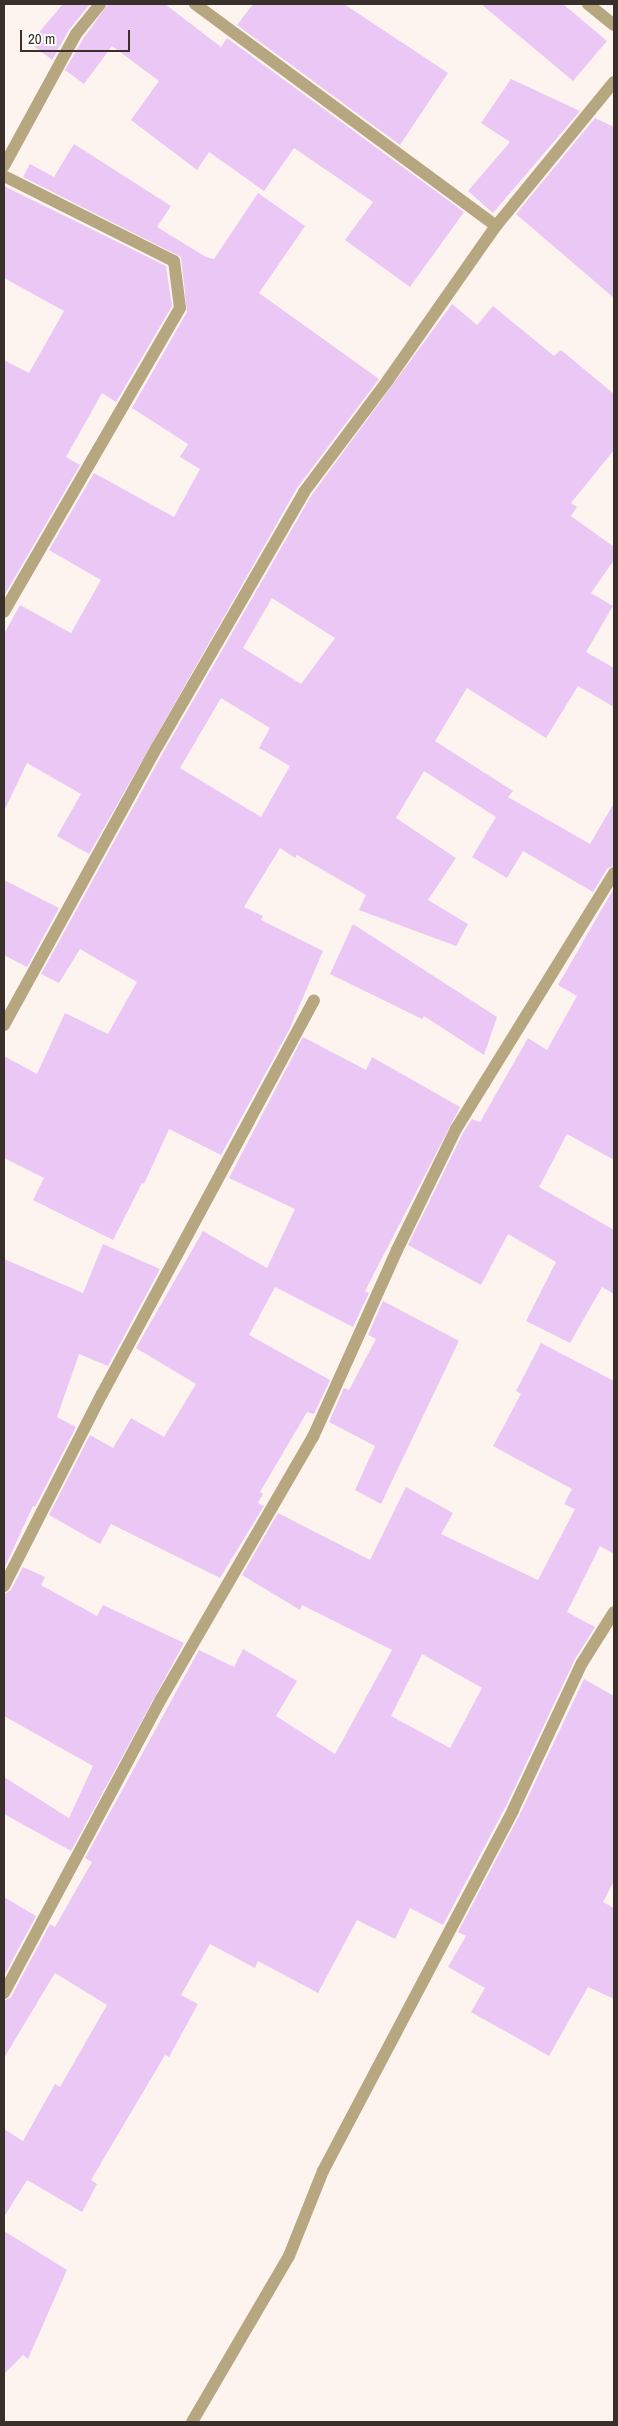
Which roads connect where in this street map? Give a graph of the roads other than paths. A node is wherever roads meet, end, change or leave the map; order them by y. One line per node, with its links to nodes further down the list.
1 (100, 4): 6 (lane)
2 (195, 4): 8 (lane)
3 (588, 4): 4 (lane)
4 (614, 25)
5 (614, 82): 8 (lane)
6 (4, 166)
7 (4, 176): 9 (lane)
8 (496, 226): 12 (lane)
9 (4, 612)
10 (614, 873): 15 (lane)
11 (314, 1000): 13 (lane)
12 (4, 1025)
13 (4, 1586)
14 (614, 1612): 16 (lane)
15 (4, 1993)
16 (192, 2422)

